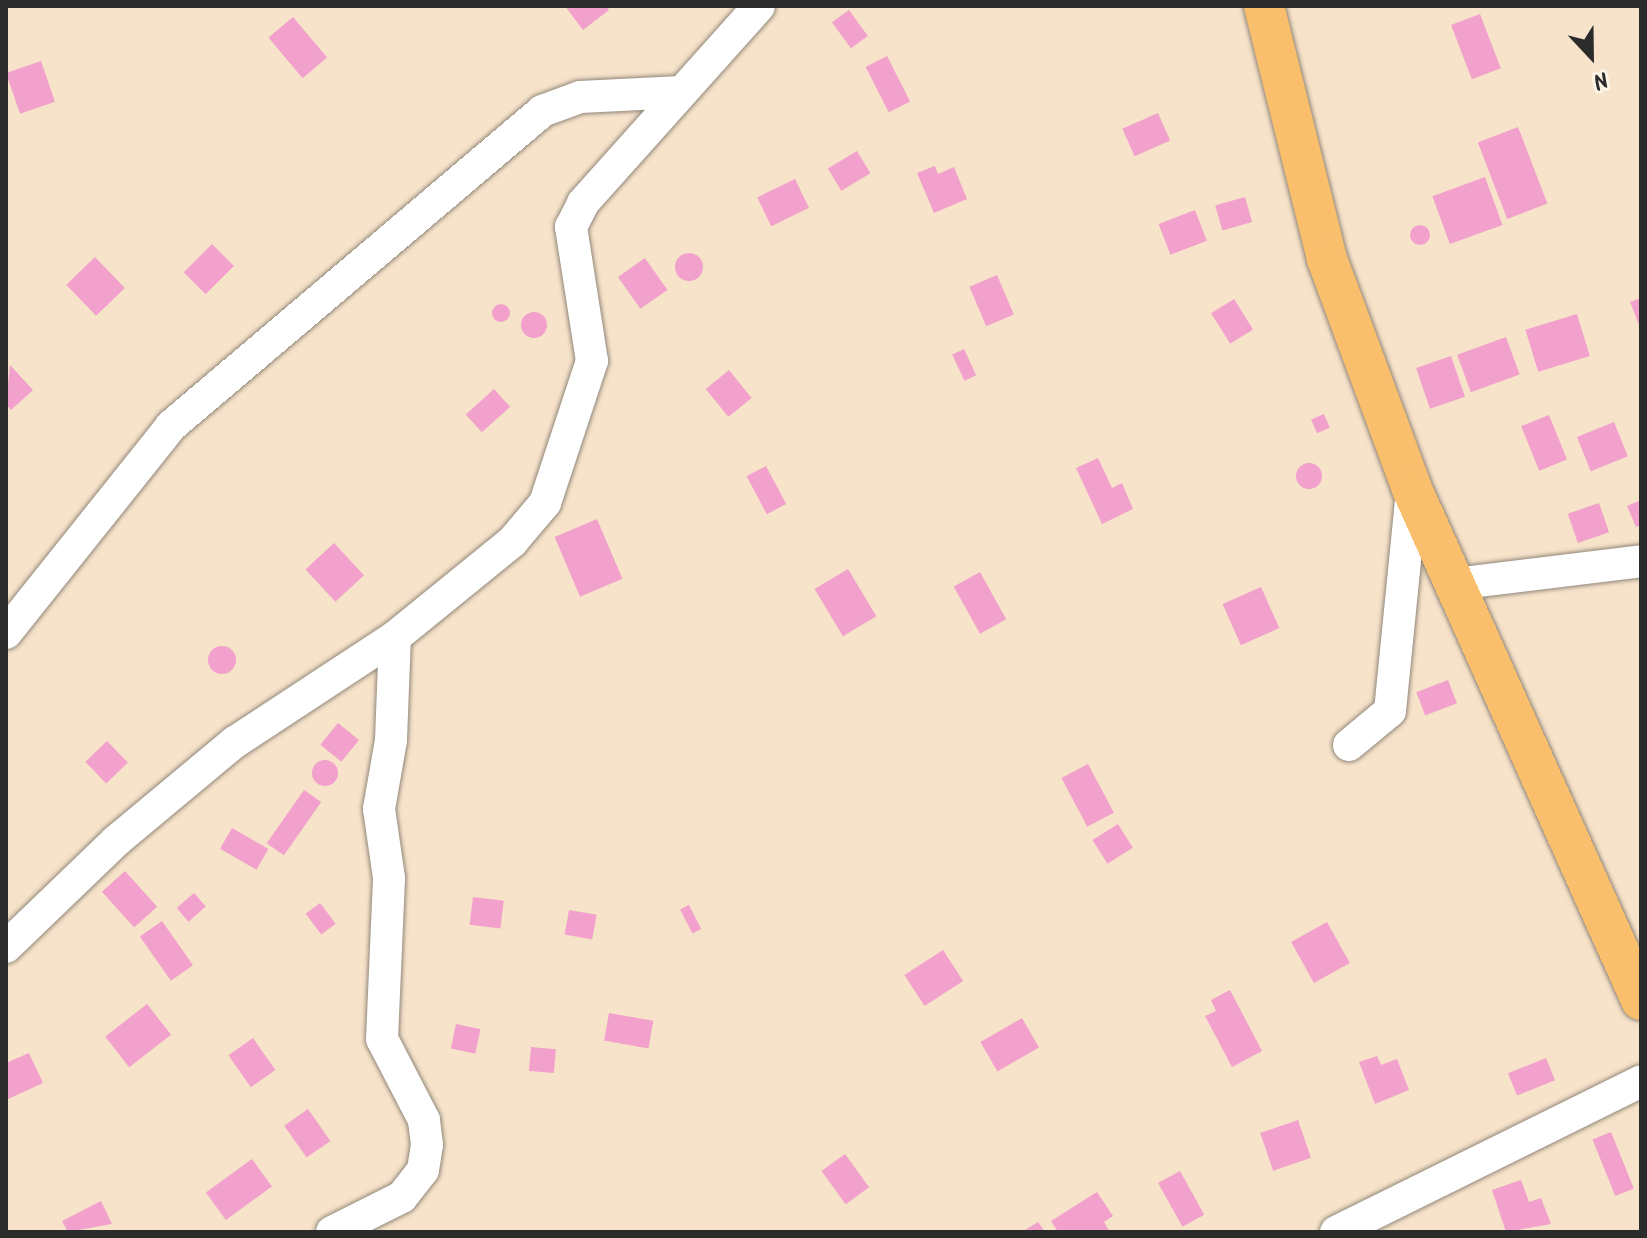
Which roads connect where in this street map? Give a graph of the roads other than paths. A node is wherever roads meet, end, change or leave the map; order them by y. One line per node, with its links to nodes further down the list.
1 (759, 6): 3 (street)
2 (1264, 6): 4 (main road)
3 (681, 92): 7 (street); 8 (street)
4 (1412, 489): 6 (main road); 9 (street)
5 (1641, 561): 6 (street)
6 (1455, 584): 11 (main road)
7 (6, 633)
8 (395, 637): 10 (street); 13 (street)
9 (1349, 745)
10 (6, 947)
11 (1641, 1000)
12 (1641, 1081): 14 (street)
13 (332, 1232)
14 (1336, 1232)

